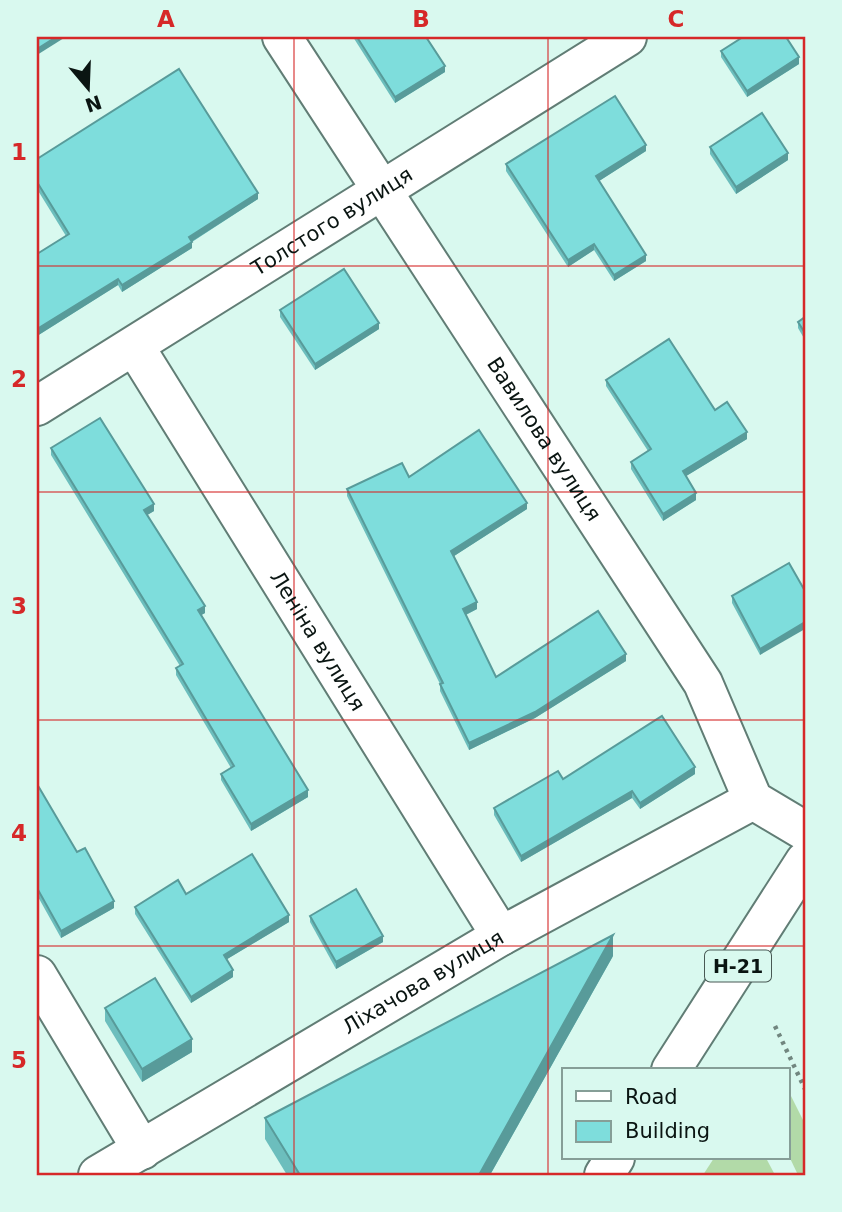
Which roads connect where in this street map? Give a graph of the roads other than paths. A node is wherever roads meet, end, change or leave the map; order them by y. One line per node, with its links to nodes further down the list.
1 (282, 37): 3 (street, Вавилова вулиця)
2 (627, 37): 3 (street, Толстого вулиця)
3 (382, 190): 4 (street, Толстого вулиця); 6 (street, Вавилова вулиця)
4 (135, 347): 5 (street, Толстого вулиця); 9 (street, Леніна вулиця)
5 (37, 407)
6 (753, 800): 7 (street); 9 (street, Ліхачова вулиця)
7 (805, 831)
8 (805, 861): 11 (street, Н-21)
9 (501, 936): 12 (street, Ліхачова вулиця)
10 (37, 975): 12 (street)
11 (672, 1068)
12 (142, 1150): 14 (street, Ліхачова вулиця)
13 (614, 1160): 15 (street)
14 (98, 1175)
15 (604, 1175)

